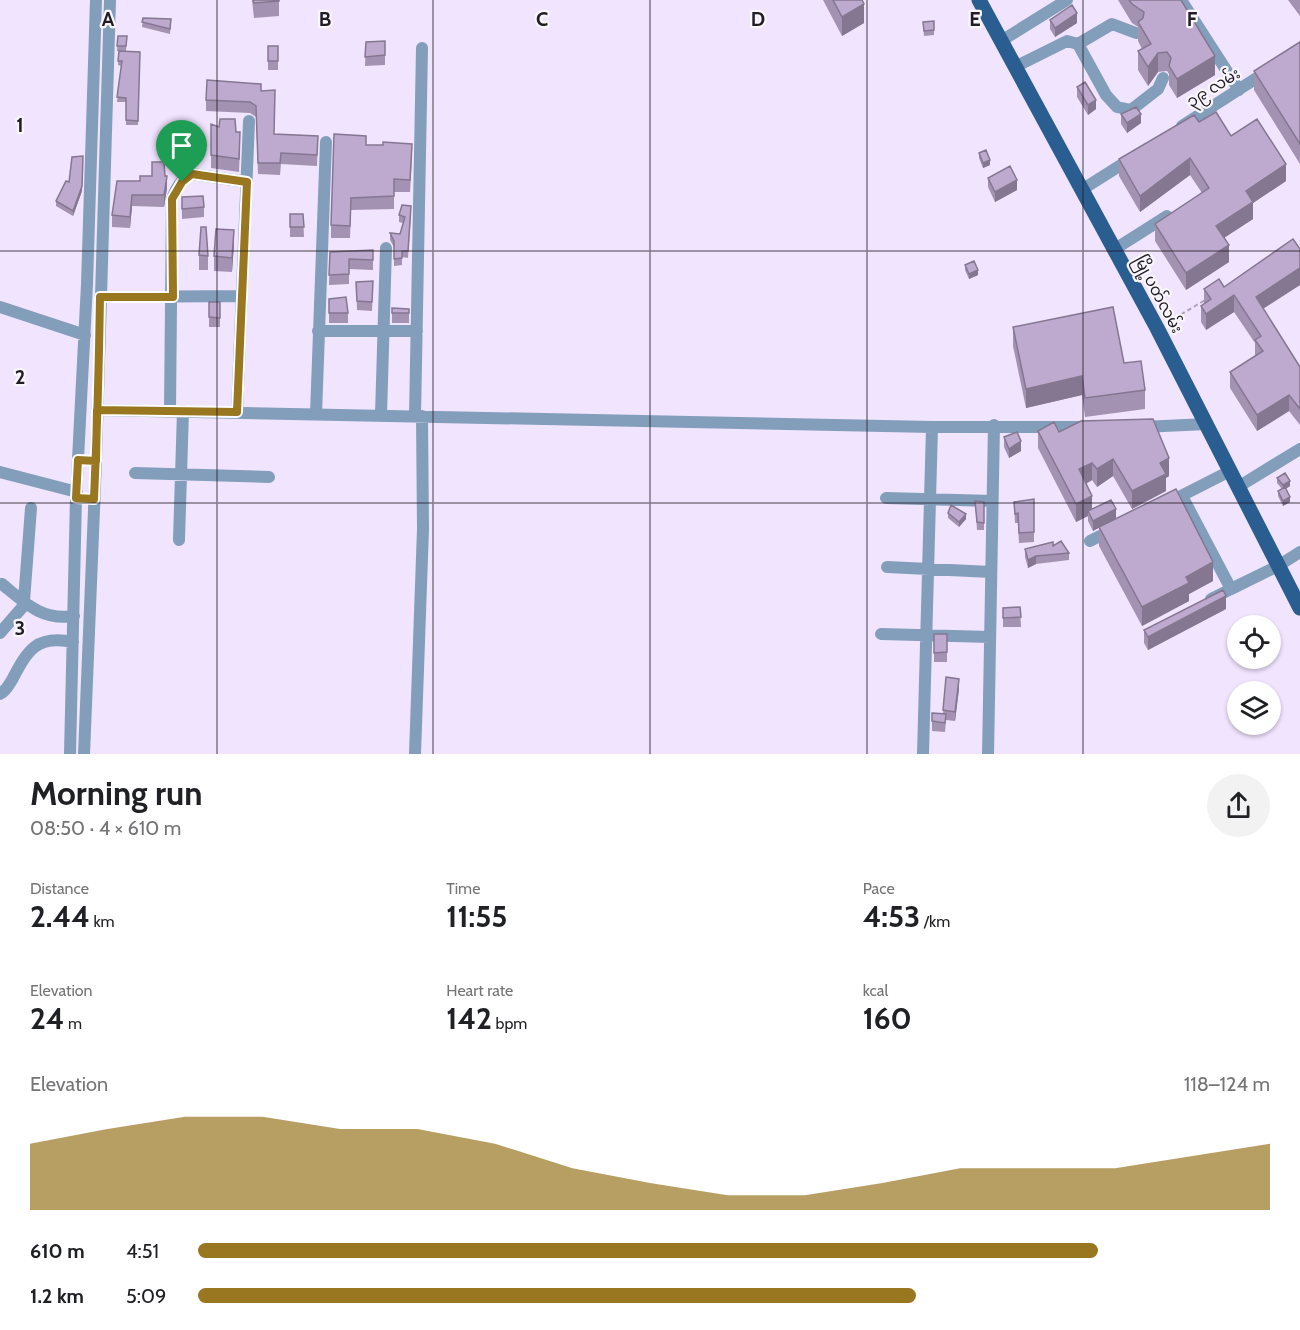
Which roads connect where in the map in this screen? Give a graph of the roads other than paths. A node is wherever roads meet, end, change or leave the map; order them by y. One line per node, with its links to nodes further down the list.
1 (96, 0): 8 (street)
2 (110, 0): 8 (street)
3 (980, 0): 7 (main road, မြို့ပတ်လမ်း)
4 (1067, 0): 7 (street)
5 (1181, 0): 14 (street)
6 (1136, 33): 9 (street)
7 (1001, 41): 11 (main road, မြို့ပတ်လမ်း)
8 (101, 44): 24 (street)
9 (1078, 44): 11 (street); 13 (street)
10 (422, 48): 31 (street)
11 (1015, 67): 20 (main road, မြို့ပတ်လမ်း)
12 (1274, 68): 14 (street, ၃၉ လမ်း)
13 (1163, 78)
14 (1239, 90): 16 (street, ၃၉ လမ်း)
15 (249, 121): 19 (street)
16 (1170, 133)
17 (326, 142): 29 (street)
18 (1141, 152): 20 (street)
19 (247, 182): 25 (street); 27 (street)
20 (1083, 189): 23 (main road, မြို့ပတ်လမ်း)
21 (1174, 212): 23 (street)
22 (386, 248): 30 (street)
23 (1115, 249): 39 (main road, မြို့ပတ်လမ်း)
24 (94, 275): 26 (street); 32 (street)
25 (242, 296): 27 (street); 35 (street)
26 (100, 297): 27 (street); 33 (street)
27 (173, 297): 34 (street)
28 (0, 307): 32 (street)
29 (318, 331): 30 (street); 36 (street)
30 (383, 331): 31 (street); 37 (street)
31 (417, 331): 38 (street)
32 (85, 335): 45 (street)
33 (97, 410): 34 (street); 45 (street)
34 (176, 411): 35 (street); 49 (street)
35 (237, 412): 36 (street)
36 (316, 414): 37 (street)
37 (381, 415): 38 (street)
38 (419, 416): 41 (street); 81 (street)
39 (1207, 424): 43 (street); 47 (main road, မြို့ပတ်လမ်း)
40 (994, 425): 41 (street); 42 (street); 56 (street)
41 (932, 427): 55 (street)
42 (1104, 427)
43 (1127, 427)
44 (1300, 449): 51 (street)
45 (87, 460): 53 (street); 53 (street)
46 (0, 471): 53 (street)
47 (1230, 471): 51 (main road, မြို့ပတ်လမ်း); 52 (street)
48 (135, 473): 49 (street)
49 (181, 474): 50 (street); 60 (street)
50 (269, 477)
51 (1238, 487): 63 (main road, မြို့ပတ်လမ်း)
52 (1182, 496): 57 (street); 68 (street)
53 (84, 497): 72 (street); 80 (street)
54 (886, 498): 55 (street)
55 (930, 500): 56 (street); 65 (street)
56 (992, 501): 66 (street)
57 (1161, 506)
58 (31, 508): 69 (street)
59 (1131, 521): 61 (street)
60 (179, 540)
61 (1090, 541)
62 (1300, 552): 63 (street)
63 (1278, 566): 68 (street); 71 (main road, မြို့ပတ်လမ်း)
64 (887, 567): 65 (street)
65 (928, 568): 66 (street); 75 (street)
66 (991, 572): 76 (street)
67 (2, 584): 69 (street)
68 (1231, 589): 70 (street)
69 (25, 602): 72 (street); 73 (street)
70 (1199, 605)
71 (1300, 608)
72 (74, 616): 77 (street)
73 (0, 633)
74 (881, 634): 75 (street)
75 (926, 634): 76 (street); 82 (street)
76 (990, 637): 83 (street)
77 (73, 642): 78 (street); 79 (street)
78 (0, 694)
79 (70, 754)
80 (84, 754)
81 (415, 754)
82 (923, 754)
83 (988, 754)

